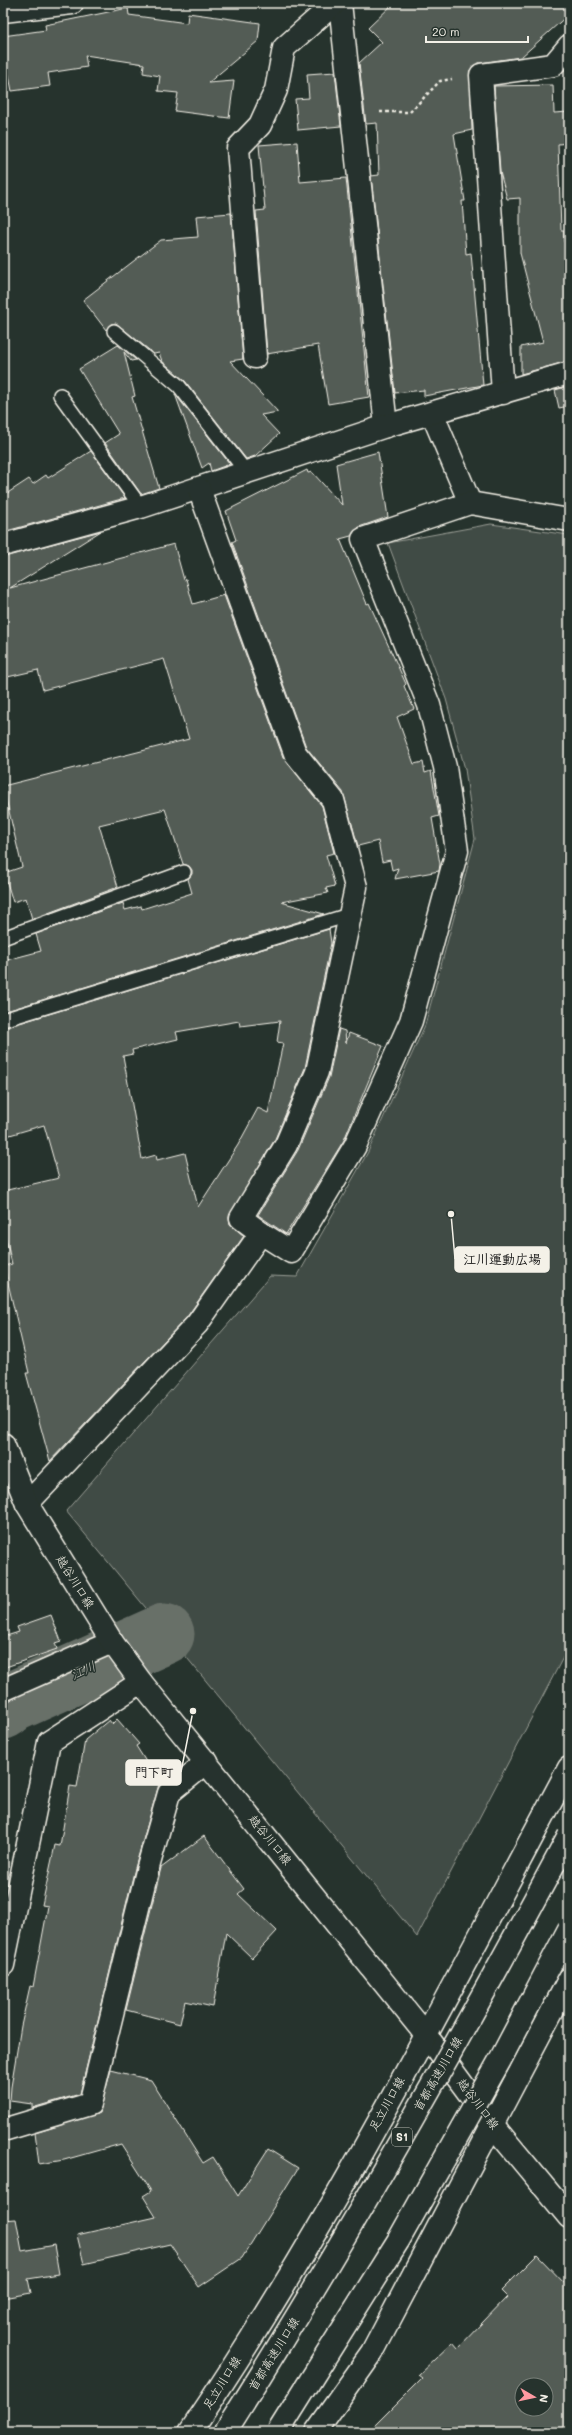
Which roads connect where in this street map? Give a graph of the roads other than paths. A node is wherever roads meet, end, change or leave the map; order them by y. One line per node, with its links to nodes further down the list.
1 (72, 3): 4 (main road)
2 (335, 3): 7 (main road)
3 (340, 3): 12 (main road)
4 (3, 11)
5 (569, 46): 9 (main road)
6 (114, 331): 13 (lane)
7 (254, 357)
8 (569, 373): 9 (main road)
9 (503, 393): 11 (main road)
10 (60, 395): 16 (lane)
11 (432, 413): 12 (main road); 15 (main road)
12 (386, 426): 13 (main road)
13 (247, 473): 14 (main road)
14 (198, 489): 16 (main road); 20 (main road)
15 (470, 503): 17 (main road); 23 (main road)
16 (141, 507): 18 (main road)
17 (569, 520)
18 (3, 545)
19 (184, 872): 21 (lane)
20 (352, 914): 22 (lane); 23 (main road)
21 (3, 938)
22 (3, 1020)
23 (261, 1233): 25 (main road)
24 (3, 1444): 25 (main road, 越谷川口線)
25 (27, 1504): 26 (main road, 越谷川口線)
26 (112, 1642): 27 (main road, 越谷川口線); 28 (main road)
27 (141, 1682): 29 (main road, 越谷川口線); 33 (main road)
28 (3, 1690)
29 (207, 1762): 35 (main road, 越谷川口線); 37 (main road)
30 (569, 1768): 35 (main road, 足立川口線)
31 (569, 1836): 40 (main road, 首都高速川口線 / S1, bridge)
32 (569, 1929): 41 (main road, bridge)
33 (3, 1965)
34 (569, 1979): 36 (main road)
35 (426, 2035): 36 (main road, 越谷川口線); 39 (main road, 足立川口線)
36 (491, 2123): 38 (main road, 越谷川口線); 42 (main road)
37 (3, 2130)
38 (569, 2216)
39 (190, 2432)
40 (225, 2432)
41 (278, 2432)
42 (316, 2432)

